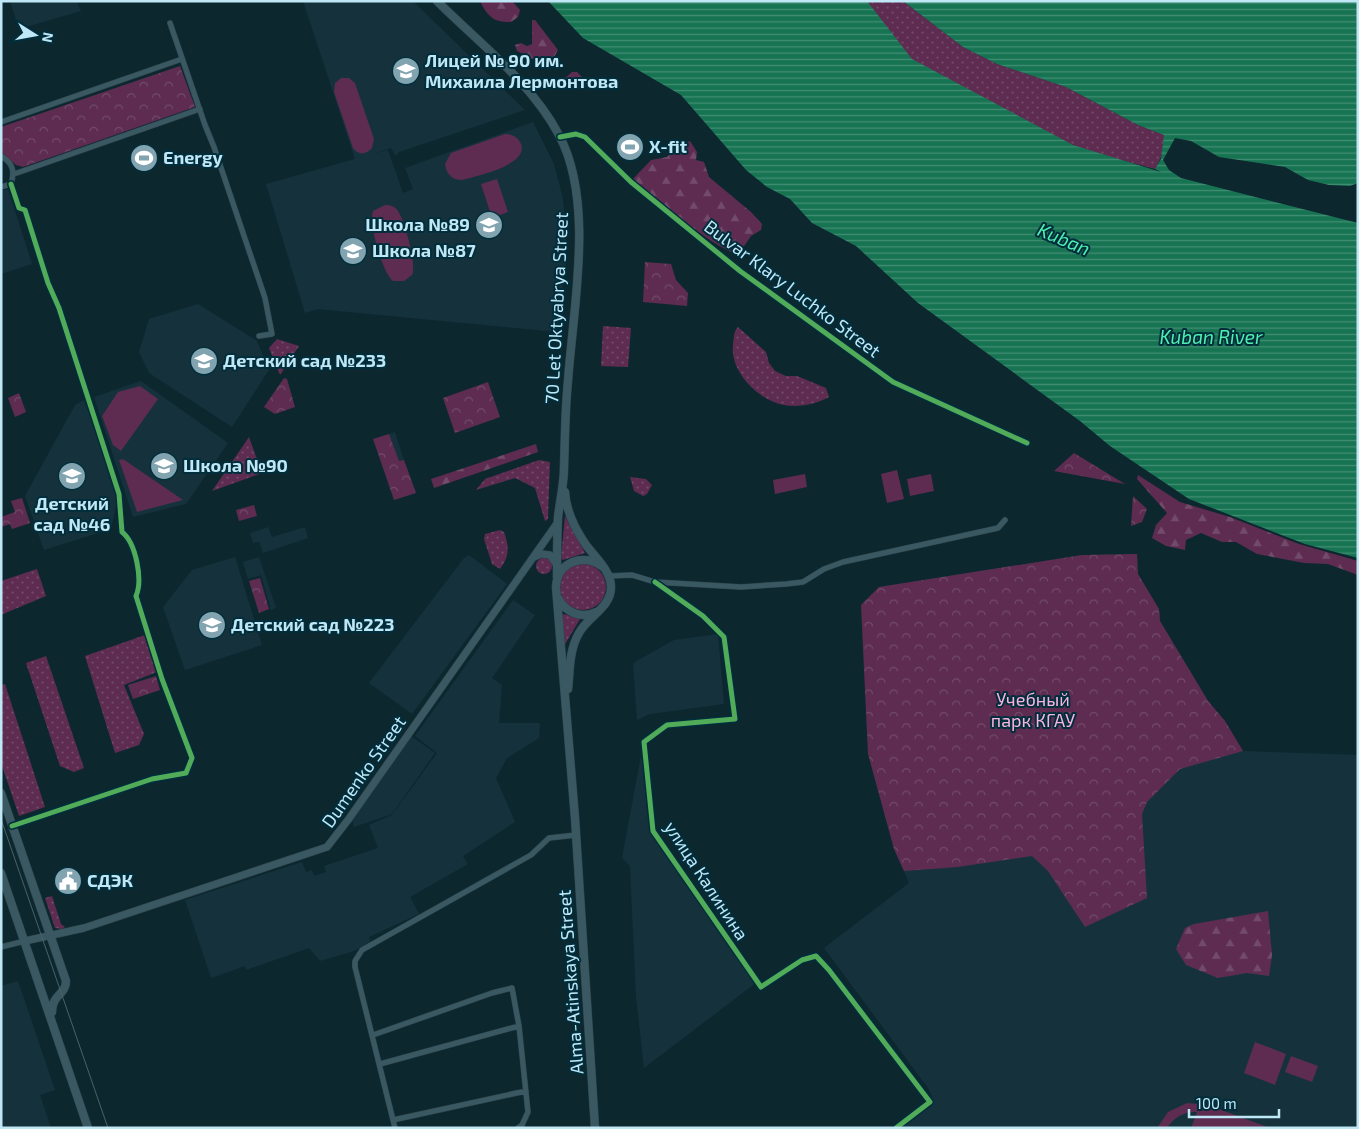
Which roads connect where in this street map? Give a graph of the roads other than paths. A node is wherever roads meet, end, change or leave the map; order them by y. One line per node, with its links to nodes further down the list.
1 (437, 1): 6 (main road, 70 Let Oktyabrya Street)
2 (170, 23): 3 (street)
3 (182, 59): 4 (street); 5 (street)
4 (200, 109): 8 (street); 11 (street)
5 (1, 122)
6 (560, 137): 12 (street, Bulvar Klary Luchko Street); 13 (main road, 70 Let Oktyabrya Street)
7 (1, 156): 8 (street)
8 (14, 174): 9 (street)
9 (11, 184): 10 (street); 27 (street)
10 (1, 187)
11 (259, 336)
12 (1026, 443)
13 (564, 470): 14 (main road); 15 (main road, 70 Let Oktyabrya Street)
14 (569, 513): 15 (main road); 19 (main road)
15 (558, 519): 17 (street, Dumenko Street); 18 (main road, 70 Let Oktyabrya Street)
16 (1005, 520): 22 (street)
17 (534, 557): 18 (street); 30 (street, Dumenko Street)
18 (557, 566): 21 (main road, 70 Let Oktyabrya Street)
19 (603, 567): 20 (main road); 21 (main road)
20 (609, 576): 22 (street); 24 (main road, Alma-Atinskaya Street)
21 (557, 577): 23 (main road, Alma-Atinskaya Street)
22 (655, 582): 45 (street, улица Калинина)
23 (557, 596): 24 (main road); 25 (main road, Alma-Atinskaya Street)
24 (602, 608): 25 (main road, Alma-Atinskaya Street)
25 (566, 706): 28 (main road, Alma-Atinskaya Street)
26 (1, 793): 27 (main road)
27 (12, 826): 30 (main road)
28 (576, 835): 37 (street); 44 (main road, Alma-Atinskaya Street)
29 (1, 873): 31 (main road)
30 (49, 935): 31 (street, Dumenko Street); 34 (main road)
31 (25, 940): 32 (street, Dumenko Street); 33 (main road)
32 (1, 947)
33 (38, 977): 34 (main road); 35 (main road)
34 (58, 996): 35 (main road)
35 (54, 1024): 41 (main road)
36 (519, 1026): 37 (street); 38 (street); 39 (street)
37 (373, 1035): 38 (street)
38 (380, 1064): 40 (street)
39 (526, 1090): 40 (street); 43 (street)
40 (393, 1120): 42 (street)
41 (88, 1128)
42 (395, 1128)
43 (518, 1128)
44 (595, 1128)
45 (896, 1128)

